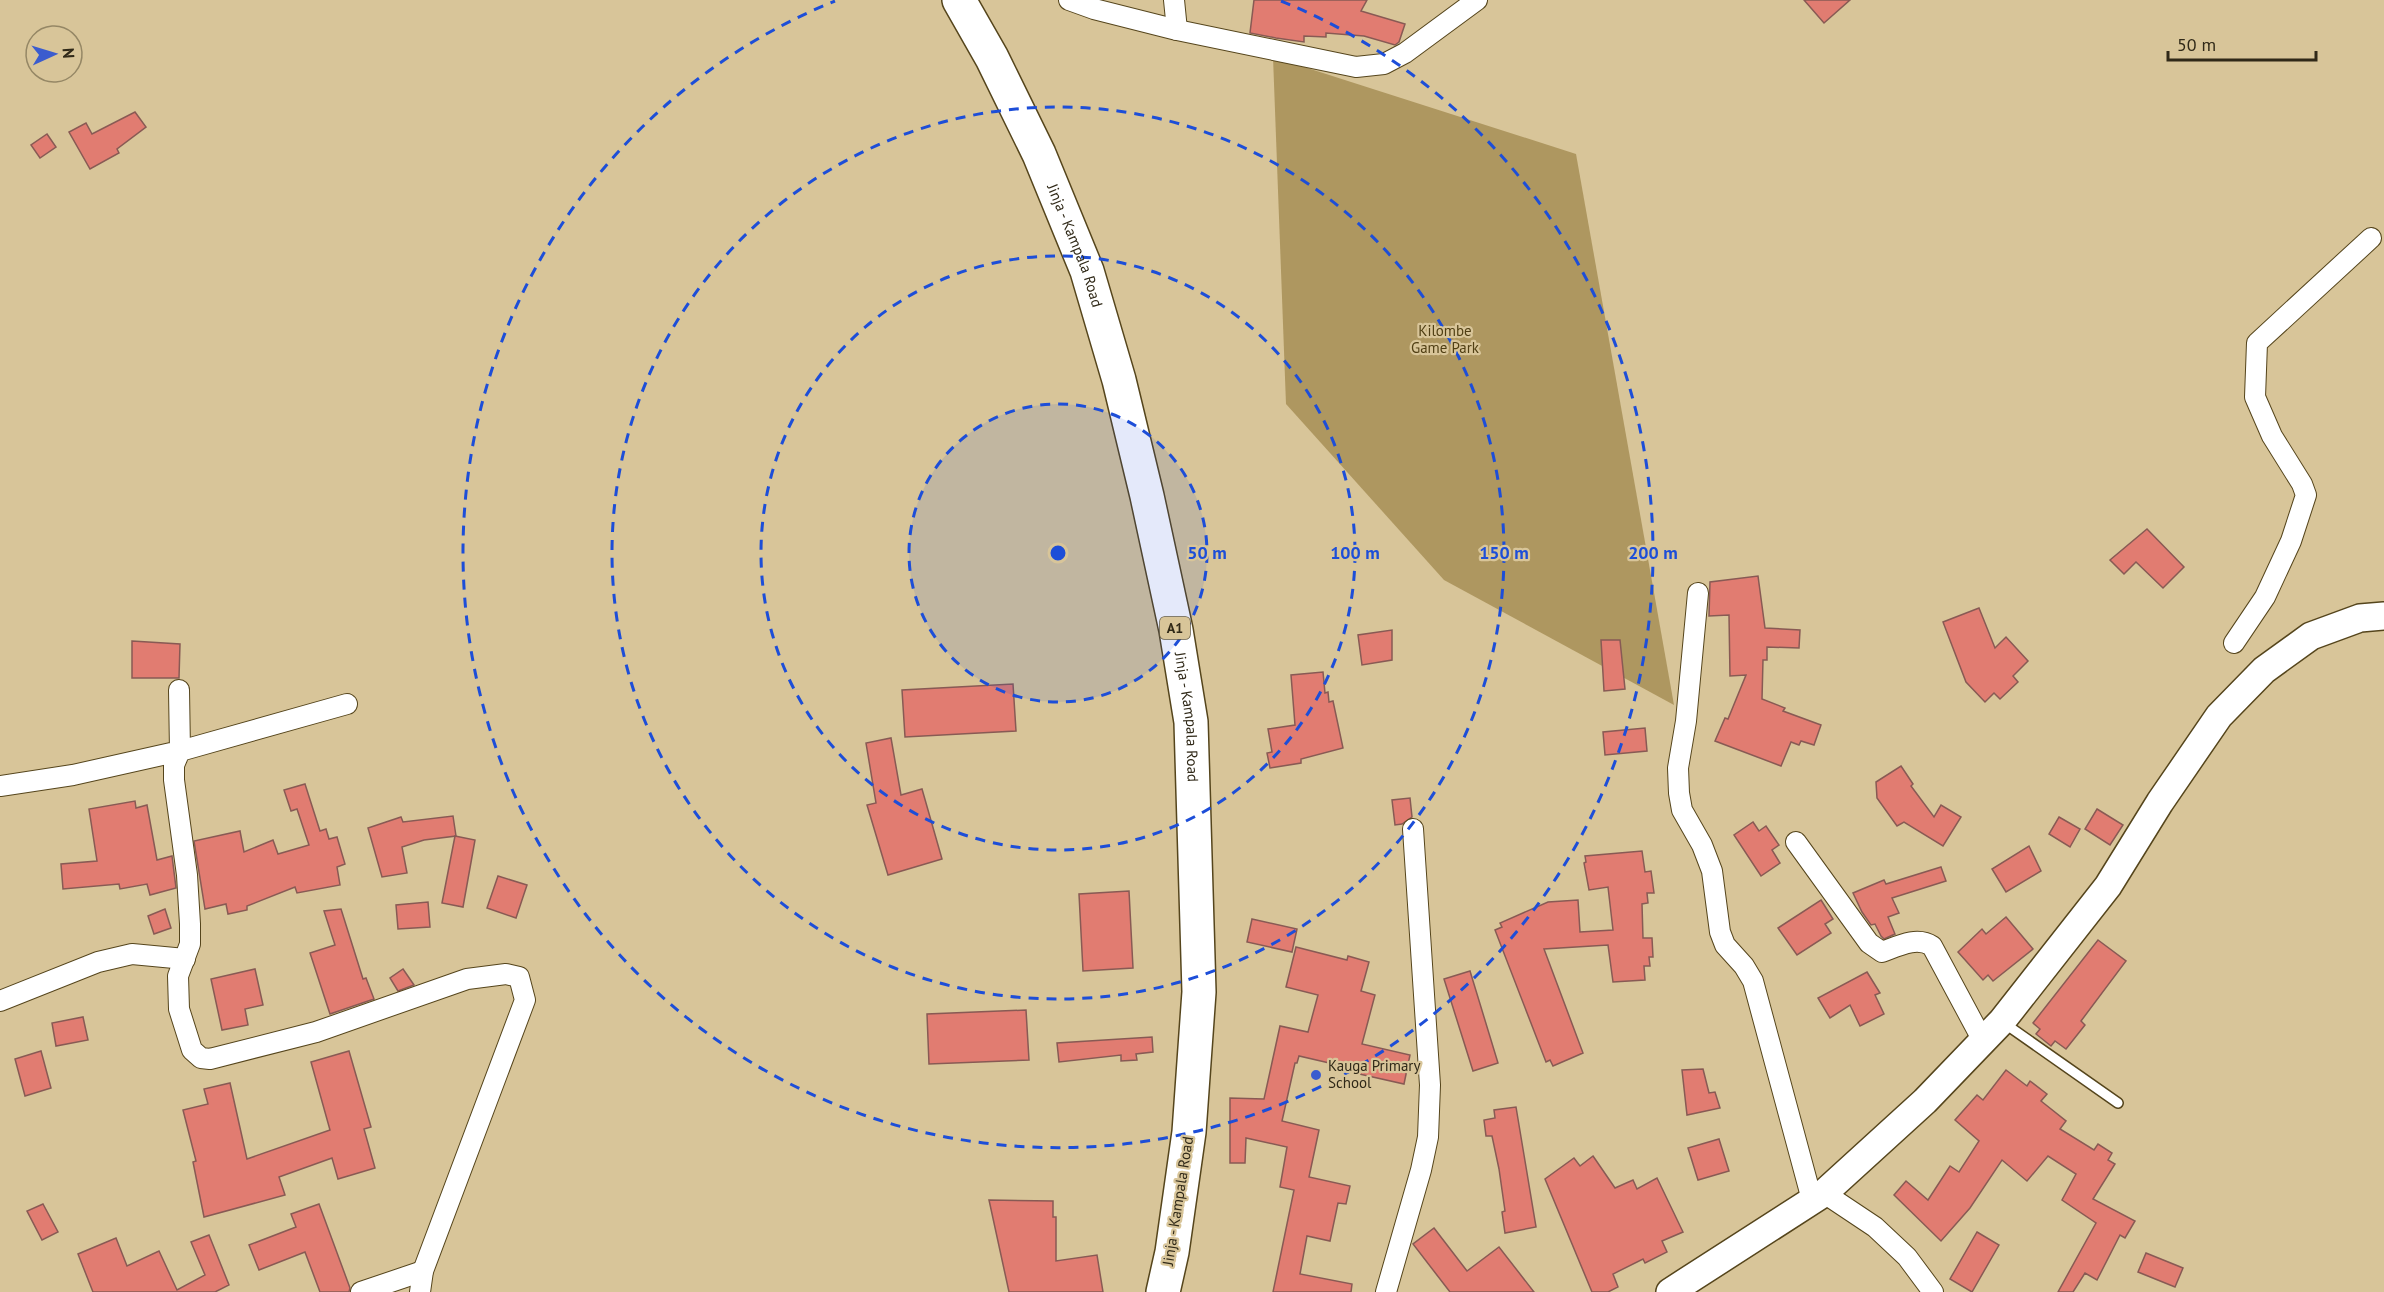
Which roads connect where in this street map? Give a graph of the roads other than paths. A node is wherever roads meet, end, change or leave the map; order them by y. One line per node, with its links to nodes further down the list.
1 (959, 0): 25 (highway, Jinja - Kampala Road / A1)
2 (1069, 0): 5 (street)
3 (1173, 0): 5 (street)
4 (1477, 0): 5 (street)
5 (1177, 30)
6 (2371, 238): 9 (street)
7 (1698, 593): 21 (street)
8 (2384, 616): 18 (street)
9 (2234, 643)
10 (179, 690): 12 (street)
11 (347, 704): 12 (street)
12 (180, 751): 13 (street); 16 (street)
13 (0, 786)
14 (1413, 829): 26 (street)
15 (1796, 842): 19 (street)
16 (185, 959): 17 (street); 22 (street)
17 (0, 1001)
18 (2002, 1022): 19 (street); 20 (lane)
19 (1983, 1041): 21 (street)
20 (2118, 1102)
21 (1818, 1196): 27 (street); 28 (street)
22 (423, 1271): 23 (street); 24 (street)
23 (361, 1292)
24 (420, 1292)
25 (1163, 1292)
26 (1386, 1292)
27 (1670, 1292)
28 (1933, 1292)

